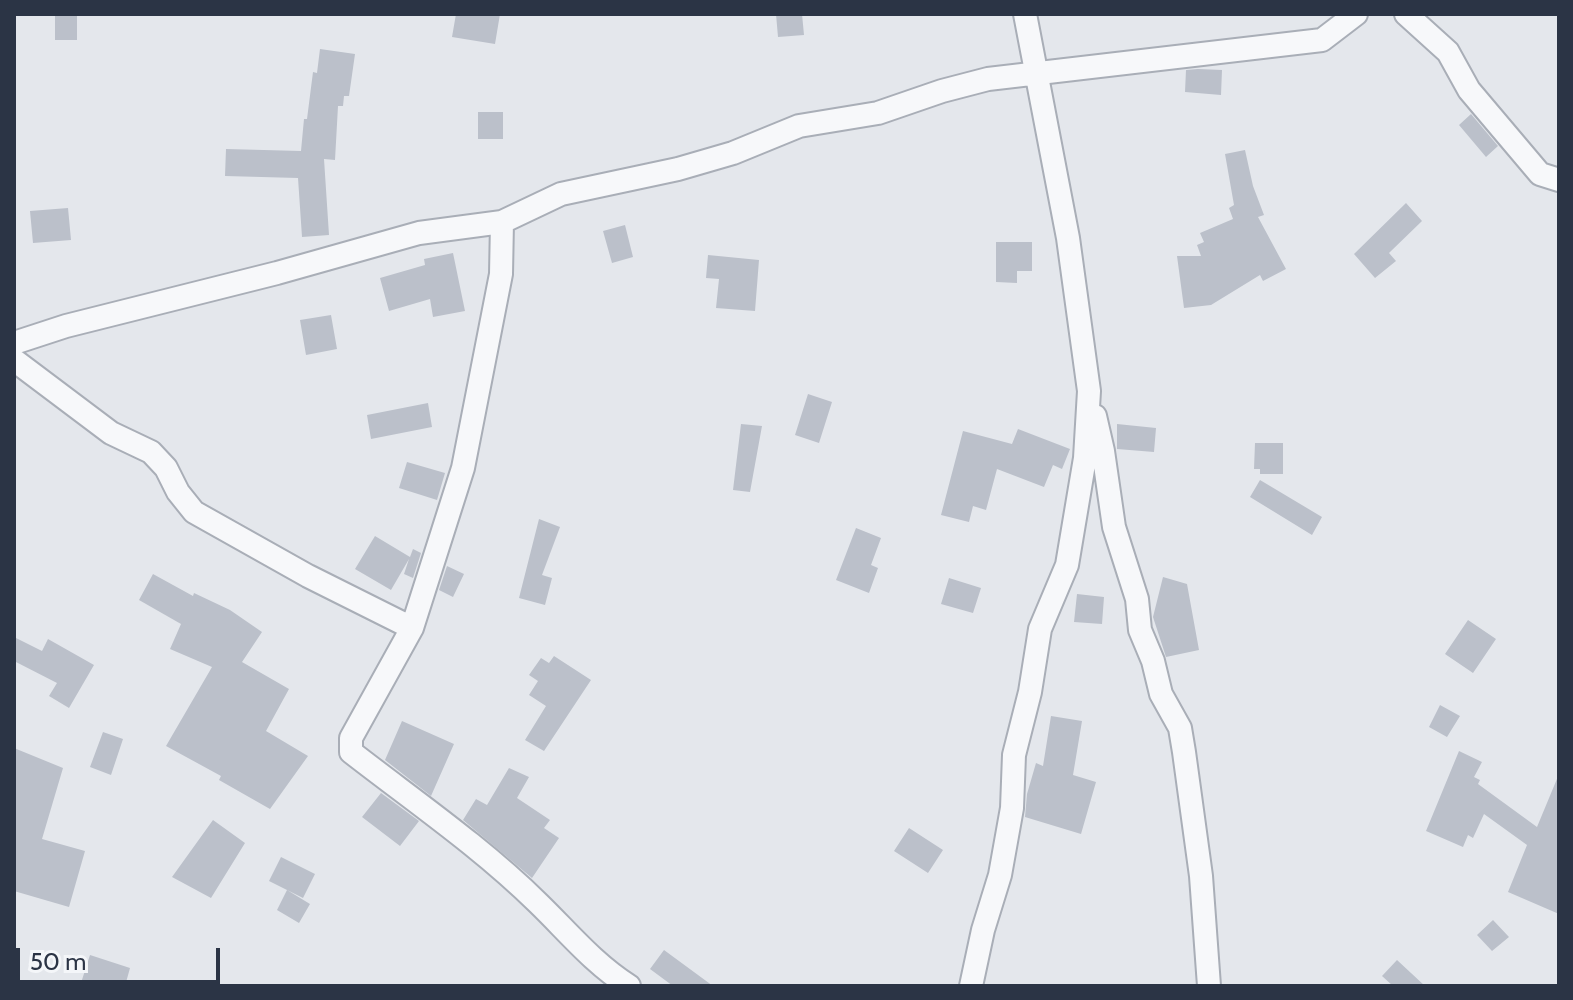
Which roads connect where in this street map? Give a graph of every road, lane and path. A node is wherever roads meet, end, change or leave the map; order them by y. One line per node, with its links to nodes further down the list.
1 (1025, 14): 4 (street)
2 (1356, 14): 4 (street)
3 (1406, 14): 5 (street)
4 (1035, 74): 6 (street); 9 (street)
5 (1559, 180)
6 (502, 222): 7 (street); 10 (street)
7 (14, 343)
8 (14, 360): 10 (street)
9 (1089, 391): 12 (street); 13 (street)
10 (412, 628): 11 (street)
11 (629, 986)
12 (971, 986)
13 (1209, 986)

